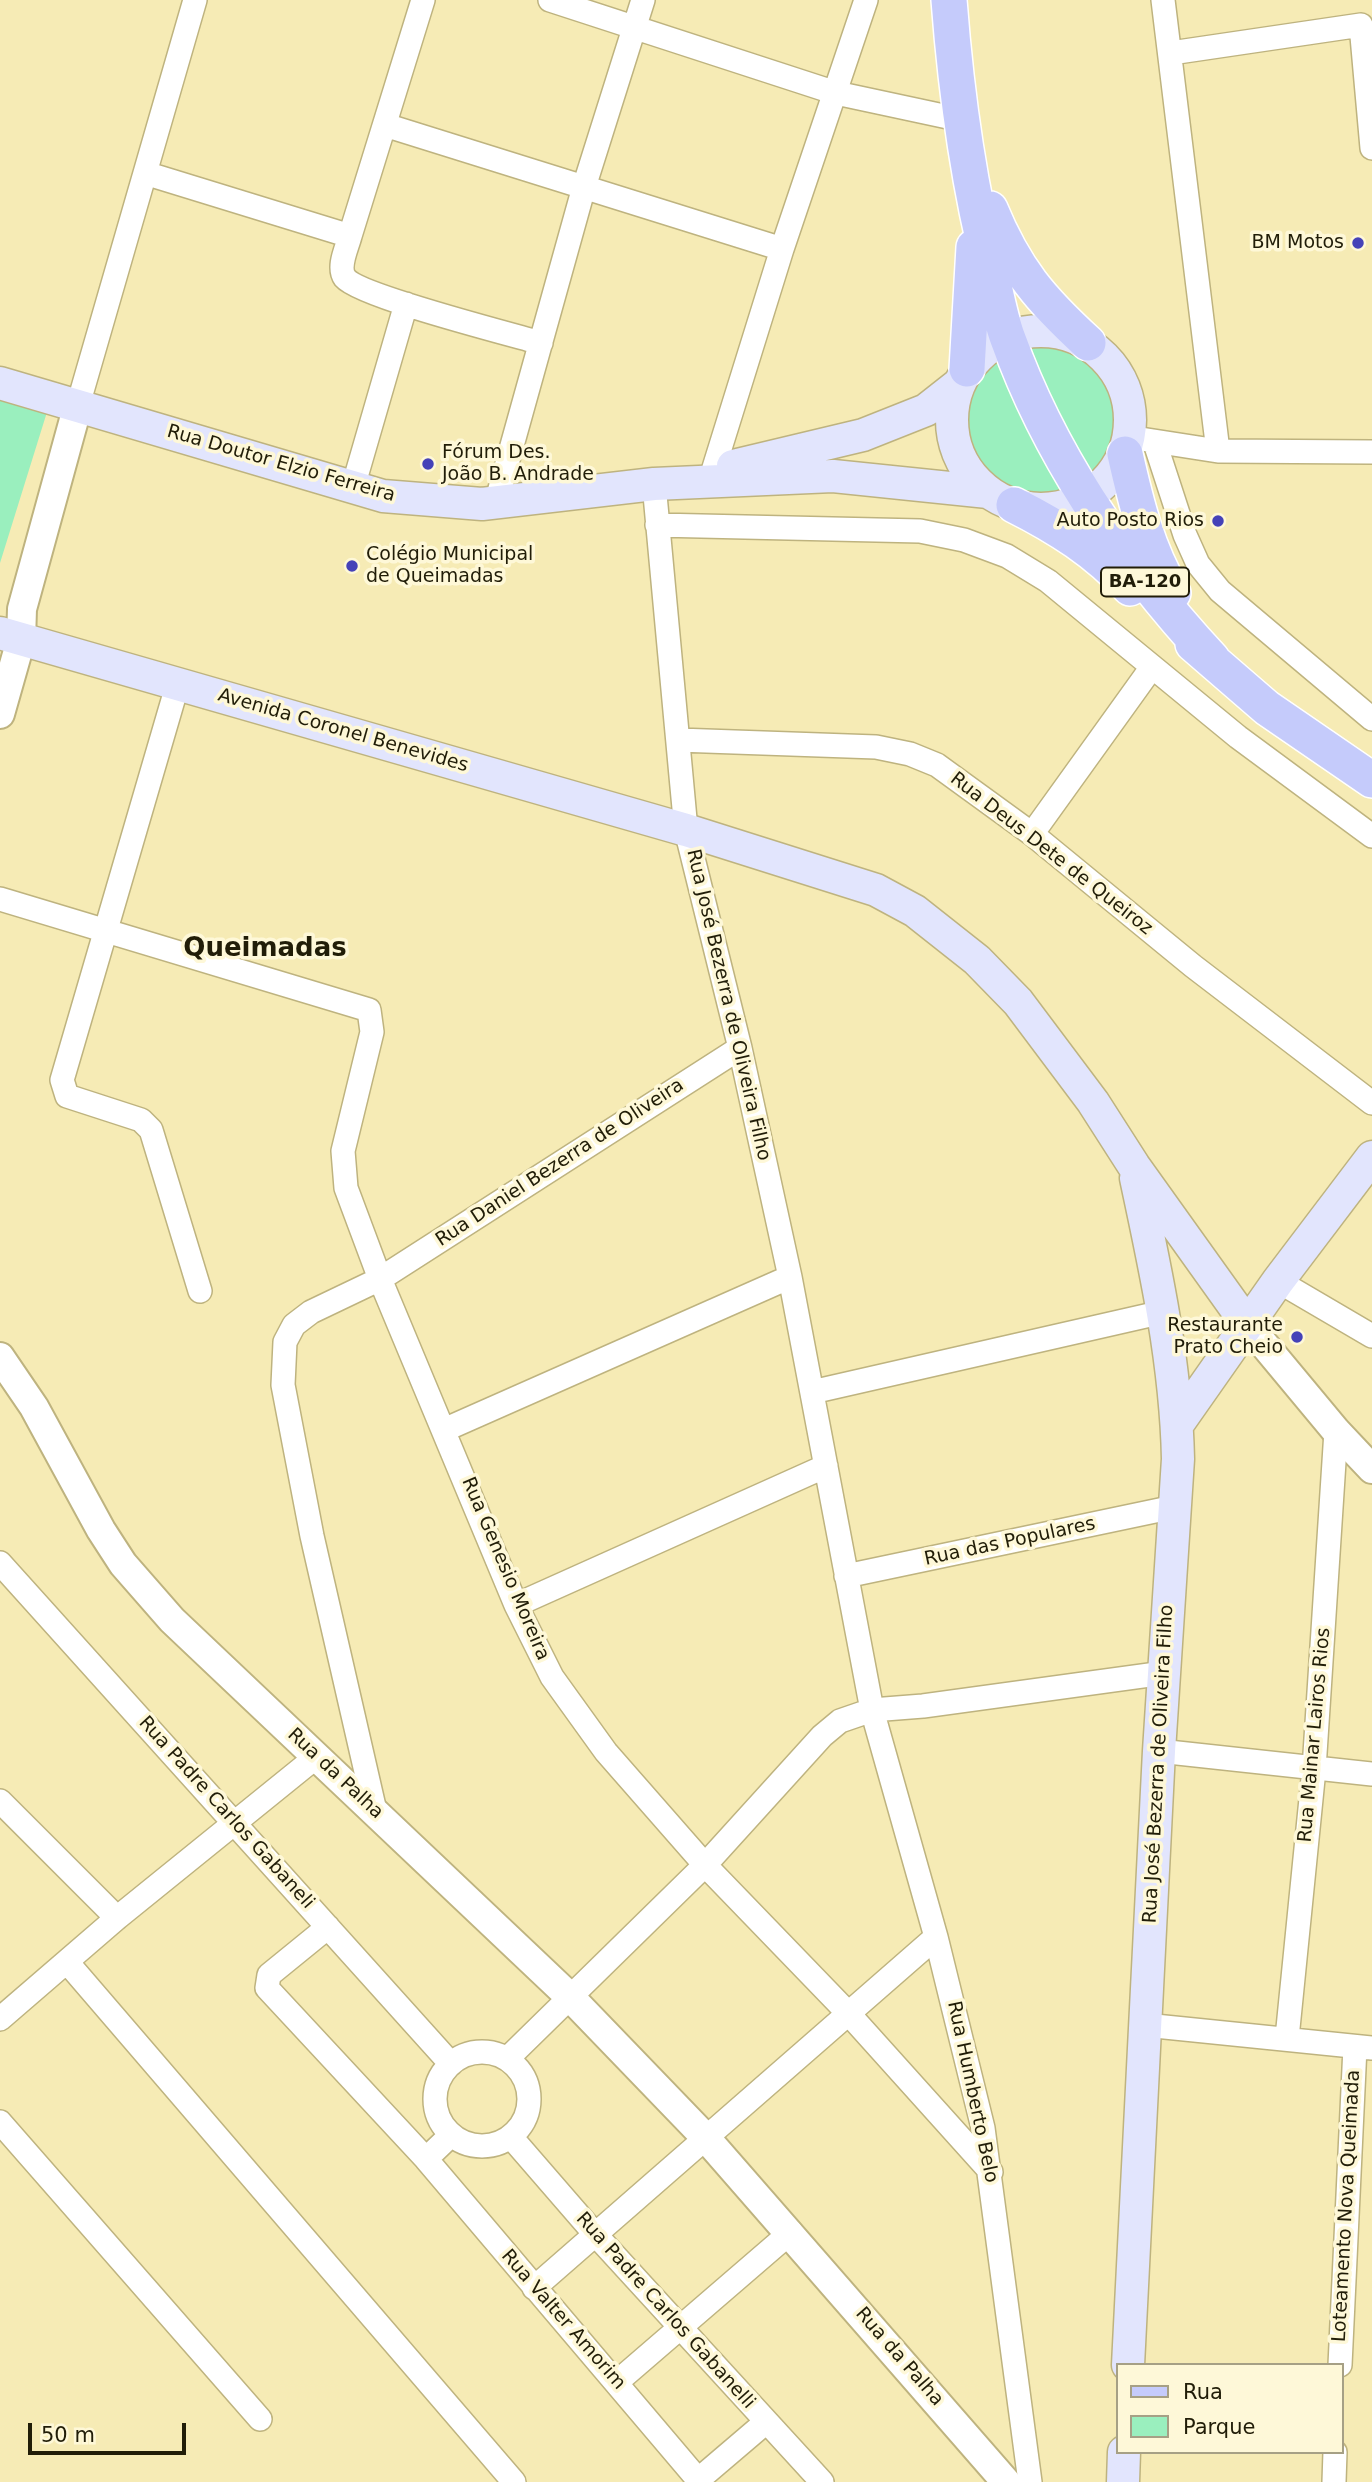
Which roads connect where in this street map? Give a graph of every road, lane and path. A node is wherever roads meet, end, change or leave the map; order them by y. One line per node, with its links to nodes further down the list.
1 (195, 0): 15 (street)
2 (423, 0): 12 (street)
3 (550, 0): 9 (street)
4 (643, 0): 9 (street)
5 (866, 0): 11 (street)
6 (949, 0): 13 (main road, BA-120)
7 (1163, 0): 10 (street)
8 (1367, 24): 10 (street); 14 (street)
9 (634, 28): 11 (street); 16 (street)
10 (1171, 53): 28 (street)
11 (836, 93): 13 (street); 19 (street)
12 (385, 125): 16 (street); 18 (street)
13 (963, 132): 17 (main road, BA-120); 23 (main road)
14 (1372, 148)
15 (145, 173): 18 (street); 26 (street)
16 (584, 187): 19 (street); 22 (street)
17 (976, 212): 21 (main road, BA-120); 24 (main road)
18 (350, 236): 20 (street)
19 (782, 249): 30 (street)
20 (406, 304): 22 (street); 32 (street)
21 (1007, 337): 23 (main road); 24 (main road); 33 (main road, BA-120)
22 (541, 343): 35 (street)
23 (1088, 343): 27 (main road)
24 (963, 377): 30 (main road); 34 (main road)
25 (0, 383): 26 (main road, Rua Doutor Elzio Ferreira)
26 (78, 405): 32 (main road, Rua Doutor Elzio Ferreira); 37 (street)
27 (1136, 445): 28 (street); 33 (main road); 38 (main road); 42 (street)
28 (1218, 451): 29 (street)
29 (1372, 452)
30 (713, 471): 31 (main road)
31 (654, 484): 34 (main road); 35 (main road, Rua Doutor Elzio Ferreira); 36 (street)
32 (353, 487): 35 (main road, Rua Doutor Elzio Ferreira)
33 (1086, 498): 34 (main road); 38 (main road, BA-120)
34 (1001, 499): 38 (main road)
35 (496, 503)
36 (657, 525): 39 (street); 43 (street)
37 (9, 631): 40 (main road, Avenida Coronel Benevides); 41 (street)
38 (1212, 659): 44 (main road, BA-120)
39 (1152, 667): 46 (street); 47 (street)
40 (178, 683): 45 (main road, Avenida Coronel Benevides); 49 (street)
41 (0, 714)
42 (1372, 719)
43 (678, 740): 45 (street); 46 (street, Rua Deus Dete de Queiroz)
44 (1372, 780)
45 (686, 830): 50 (street, Rua José Bezerra de Oliveira Filho); 53 (main road, Rua José Bezerra de Oliveira Filho)
46 (1032, 835): 51 (street, Rua Deus Dete de Queiroz)
47 (1372, 836)
48 (0, 899): 49 (street, Rua Genesio Moreira)
49 (106, 930): 55 (street, Rua Genesio Moreira); 57 (street)
50 (740, 1048): 54 (street, Rua José Bezerra de Oliveira Filho); 55 (street, Rua Daniel Bezerra de Oliveira)
51 (1372, 1103)
52 (1372, 1157): 56 (main road)
53 (1133, 1166): 58 (main road, Rua José Bezerra de Oliveira Filho); 59 (main road, Rua José Bezerra de Oliveira Filho)
54 (790, 1277): 62 (street, Rua José Bezerra de Oliveira Filho); 64 (street)
55 (380, 1279): 64 (street, Rua Genesio Moreira); 79 (street)
56 (1278, 1281): 59 (main road); 60 (street)
57 (200, 1291)
58 (1163, 1312): 62 (street); 63 (main road, Rua José Bezerra de Oliveira Filho)
59 (1247, 1324): 63 (main road); 65 (street)
60 (1372, 1336)
61 (4, 1372): 75 (street, Rua da Palha)
62 (812, 1392): 66 (street, Rua José Bezerra de Oliveira Filho)
63 (1177, 1425): 68 (main road, Rua José Bezerra de Oliveira Filho)
64 (444, 1430): 71 (street, Rua Genesio Moreira)
65 (1336, 1431): 67 (street); 76 (street, Rua Mainar Lairos Rios)
66 (826, 1466): 70 (street, Rua José Bezerra de Oliveira Filho); 71 (street)
67 (1372, 1469)
68 (1174, 1507): 70 (street, Rua das Populares); 72 (main road, Rua José Bezerra de Oliveira Filho)
69 (0, 1563): 80 (street, Rua Padre Carlos Gabaneli)
70 (846, 1576): 73 (street, Rua José Bezerra de Oliveira Filho)
71 (516, 1605): 81 (street, Rua Genesio Moreira)
72 (1164, 1673): 73 (street); 74 (main road, Rua José Bezerra de Oliveira Filho)
73 (872, 1710): 81 (street); 84 (street, Rua Humberto Belo)
74 (1159, 1751): 76 (street); 89 (main road, Rua José Bezerra de Oliveira Filho)
75 (316, 1758): 79 (street, Rua da Palha); 80 (street)
76 (1314, 1769): 77 (street); 90 (street, Rua Mainar Lairos Rios)
77 (1372, 1774)
78 (0, 1801): 82 (street)
79 (375, 1811): 86 (street, Rua da Palha)
80 (236, 1824): 82 (street); 83 (street, Rua Padre Carlos Gabaneli)
81 (705, 1865): 86 (street); 87 (street)
82 (117, 1918): 85 (street)
83 (328, 1927): 93 (street, Rua Padre Carlos Gabaneli); 98 (street, Rua Valter Amorim)
84 (936, 1937): 87 (street); 99 (street, Rua Humberto Belo)
85 (67, 1962): 88 (street); 112 (street)
86 (571, 1998): 92 (street); 97 (street, Rua da Palha)
87 (848, 2013): 97 (street); 99 (street)
88 (0, 2020)
89 (1145, 2025): 90 (street, Loteamento Nova Queimada); 104 (main road, Rua José Bezerra de Oliveira Filho)
90 (1287, 2038): 91 (street, Loteamento Nova Queimada)
91 (1363, 2048): 105 (street, Loteamento Nova Queimada)
92 (507, 2059): 93 (street); 96 (street)
93 (451, 2064): 95 (street)
94 (0, 2122): 107 (street)
95 (451, 2135): 96 (street); 98 (street)
96 (511, 2137): 101 (street, Rua Padre Carlos Gabanelli)
97 (705, 2137): 100 (street, Rua da Palha); 101 (street)
98 (426, 2159): 102 (street, Rua Valter Amorim)
99 (991, 2172): 115 (street, Rua Humberto Belo)
100 (791, 2232): 103 (street); 114 (street, Rua da Palha)
101 (595, 2234): 102 (street); 103 (street, Rua Padre Carlos Gabanelli)
102 (534, 2288): 106 (street, Rua Valter Amorim)
103 (680, 2326): 106 (street); 108 (street, Rua Padre Carlos Gabanelli)
104 (1128, 2363)
105 (1340, 2363)
106 (617, 2382): 111 (street, Rua Valter Amorim)
107 (260, 2418)
108 (766, 2422): 111 (street); 113 (street, Rua Padre Carlos Gabanelli)
109 (1124, 2454): 116 (main road)
110 (1335, 2454): 117 (street)
111 (699, 2481)
112 (514, 2482)
113 (822, 2482)
114 (1006, 2482)
115 (1030, 2482)
116 (1123, 2482)
117 (1334, 2482)

